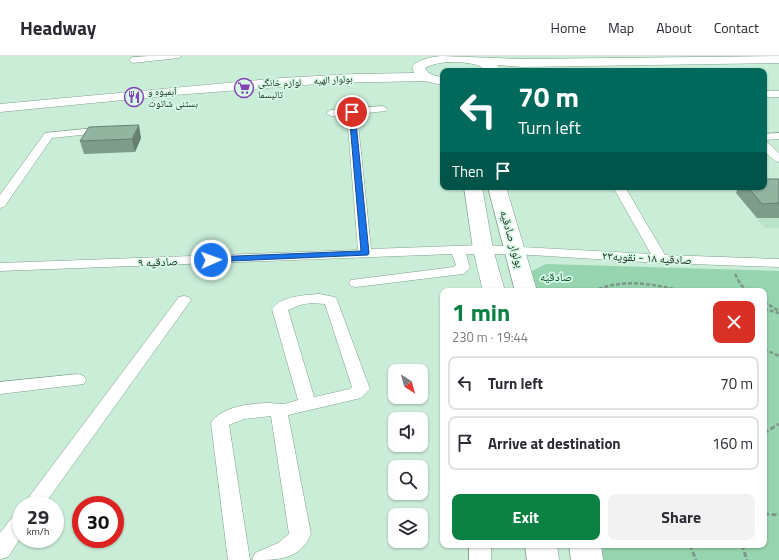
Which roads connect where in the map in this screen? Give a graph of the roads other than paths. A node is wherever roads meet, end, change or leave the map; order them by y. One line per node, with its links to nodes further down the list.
1 (173, 56): 4 (street)
2 (468, 57): 3 (main road, بولوار الهیه); 6 (main road, بولوار الهیه)
3 (429, 59): 9 (main road); 13 (main road, بولوار الهیه)
4 (133, 60)
5 (774, 60): 6 (main road); 8 (main road)
6 (485, 61): 7 (main road)
7 (494, 68)
8 (554, 68)
9 (426, 77): 10 (main road, بولوار الهیه); 14 (main road, بولوار الهیه)
10 (440, 81)
11 (767, 94): 12 (street)
12 (779, 94)
13 (0, 99)
14 (0, 108)
15 (383, 110): 16 (street)
16 (352, 112): 17 (street); 30 (street)
17 (331, 114)
18 (105, 130): 26 (street)
19 (767, 136): 20 (street)
20 (779, 136)
21 (767, 148): 22 (street)
22 (779, 159)
23 (473, 190): 27 (main road)
24 (498, 190): 28 (main road, بولوار صادقیه)
25 (621, 190): 31 (street)
26 (0, 204)
27 (483, 249): 28 (street, صادقیه ۱۸ - نقویه۲۳); 29 (street, صادقیه ۹); 35 (main road)
28 (515, 250): 31 (street, صادقیه ۱۸ - نقویه۲۳); 36 (main road, بولوار صادقیه)
29 (458, 251): 30 (street, صادقیه ۹); 34 (street)
30 (365, 253): 33 (street, صادقیه ۹)
31 (661, 260): 32 (street, صادقیه ۱۸ - نقویه۲۳)
32 (779, 263)
33 (0, 267)
34 (356, 283)
35 (493, 288)
36 (525, 288)
37 (184, 300): 42 (street)
38 (78, 380): 39 (street)
39 (0, 388)
40 (307, 403): 40 (street); 41 (street)
41 (277, 411): 48 (street); 49 (street)
42 (40, 496)
43 (12, 533): 47 (street)
44 (480, 548): 50 (street)
45 (541, 548): 51 (main road)
46 (585, 548): 52 (main road)
47 (0, 550)
48 (239, 560)
49 (263, 560)
50 (480, 560)
51 (543, 560)
52 (587, 560)

